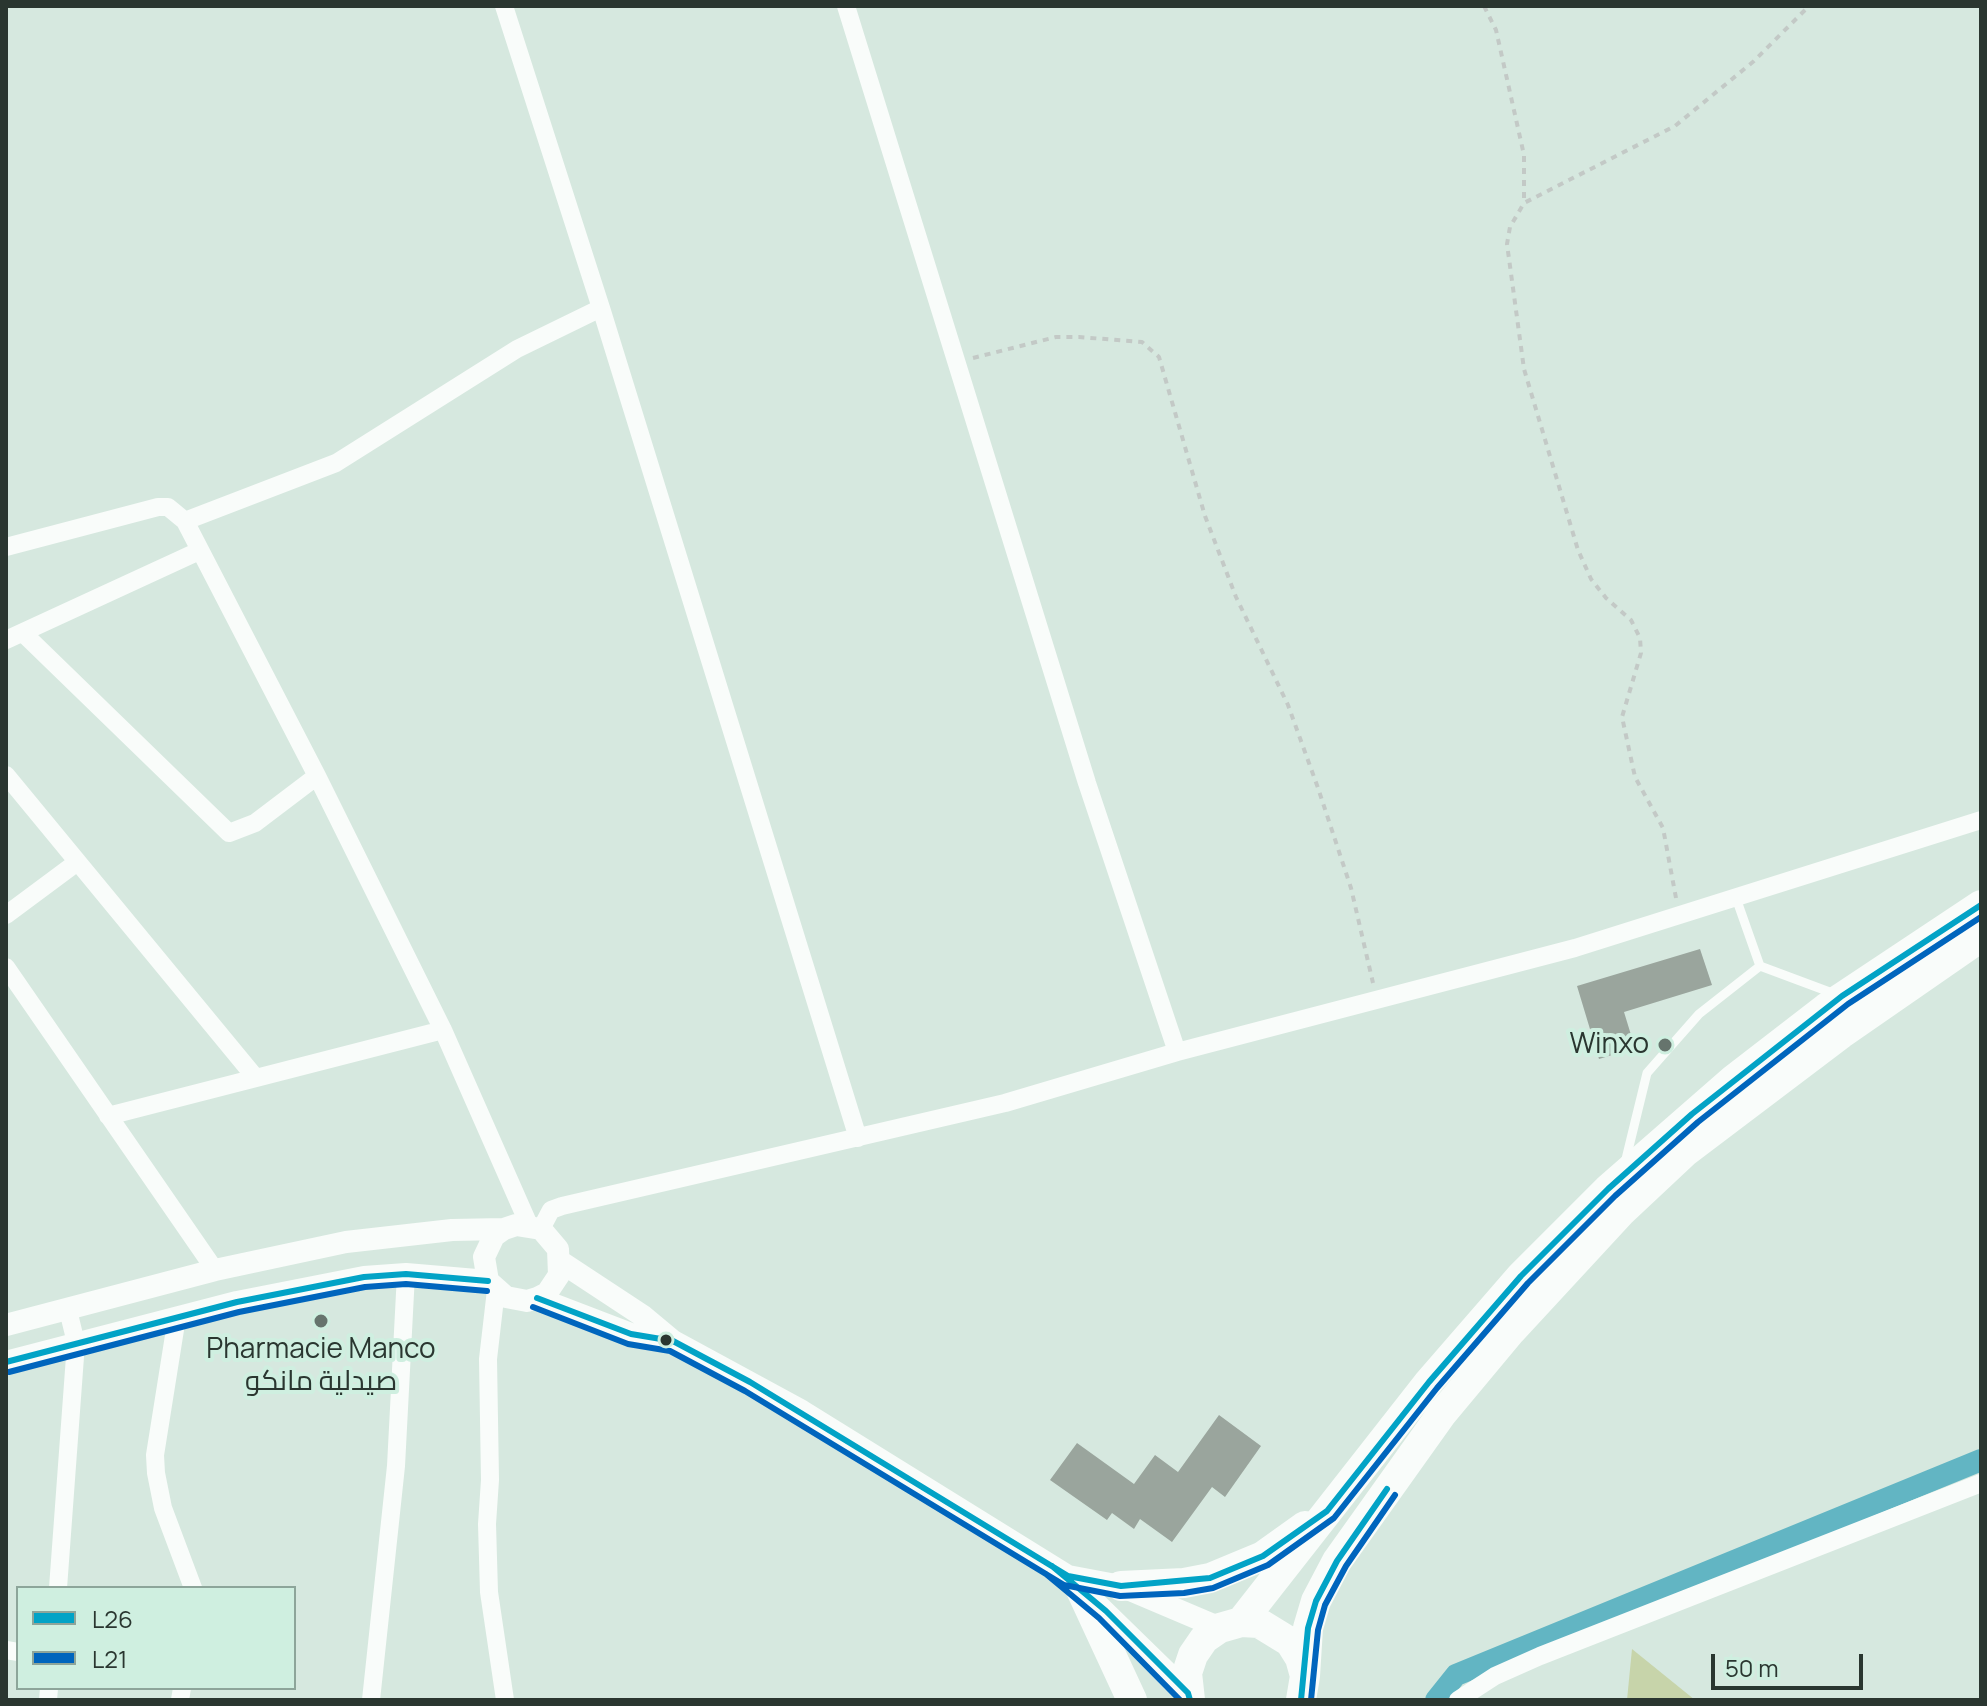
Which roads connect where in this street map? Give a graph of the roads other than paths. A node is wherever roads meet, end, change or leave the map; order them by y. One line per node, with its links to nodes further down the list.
1 (504, 6): 3 (street)
2 (846, 6): 20 (street)
3 (601, 308): 4 (street); 23 (street)
4 (185, 521): 5 (street); 6 (street)
5 (6, 547)
6 (199, 551): 7 (street); 9 (street)
7 (15, 636): 9 (street)
8 (6, 775): 11 (street)
9 (317, 776): 19 (street)
10 (1981, 820): 12 (street)
11 (76, 863): 14 (street); 21 (street)
12 (1736, 898): 16 (lane); 20 (street)
13 (1981, 905): 18 (highway)
14 (6, 915)
15 (1981, 937): 45 (highway)
16 (1760, 966): 18 (lane); 24 (lane)
17 (6, 967): 22 (street)
18 (1842, 996): 24 (highway)
19 (443, 1030): 21 (street); 25 (street)
20 (1177, 1052): 23 (street)
21 (255, 1077): 22 (street)
22 (108, 1116): 28 (street)
23 (858, 1138): 25 (street)
24 (1621, 1177): 39 (highway)
25 (535, 1227): 26 (street); 27 (street)
26 (504, 1229): 28 (street); 30 (street)
27 (561, 1262): 31 (street); 35 (street)
28 (215, 1270): 32 (street)
29 (406, 1274): 30 (street); 33 (street); 47 (street)
30 (492, 1286): 31 (street); 48 (street)
31 (537, 1298): 35 (street)
32 (68, 1310): 34 (street); 36 (street)
33 (177, 1317): 36 (street); 42 (street)
34 (6, 1325)
35 (673, 1341): 40 (street)
36 (76, 1343): 37 (street); 41 (street)
37 (6, 1362)
38 (1981, 1483): 50 (street)
39 (1327, 1511): 43 (highway); 44 (highway)
40 (1074, 1583): 43 (street); 46 (street); 49 (highway)
41 (58, 1586)
42 (192, 1586)
43 (1121, 1586): 44 (street)
44 (1230, 1625): 45 (highway); 46 (highway)
45 (1303, 1688)
46 (1189, 1696)
47 (371, 1700)
48 (505, 1700)
49 (1132, 1700)
50 (1458, 1700)

